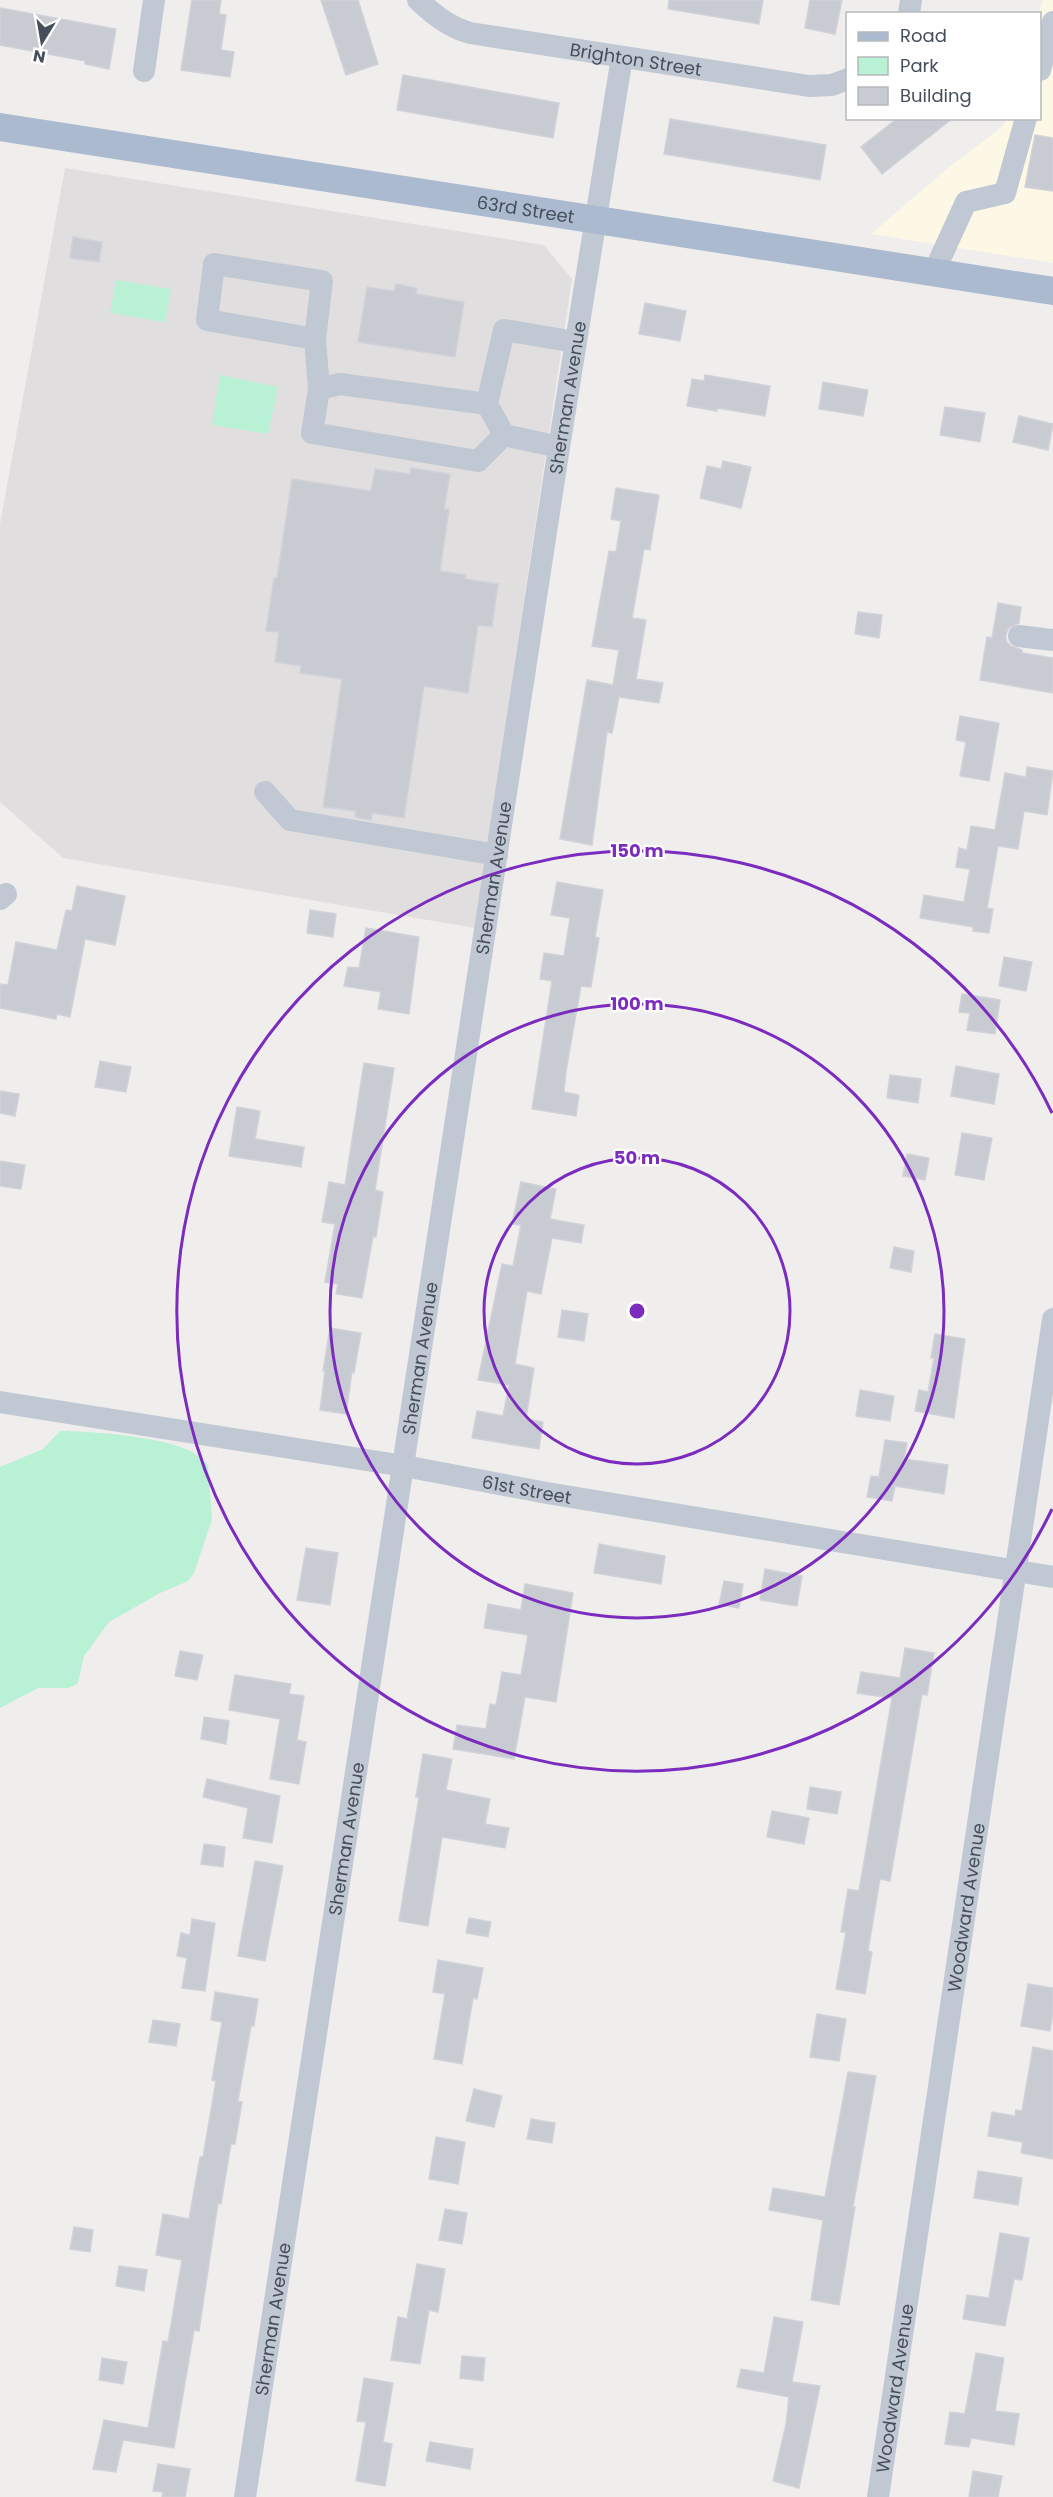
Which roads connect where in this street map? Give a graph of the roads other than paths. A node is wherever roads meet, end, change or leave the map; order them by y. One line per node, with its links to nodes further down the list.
1 (154, 0): 6 (street)
2 (423, 5): 4 (street, Brighton Street)
3 (1053, 22): 5 (street)
4 (621, 57): 7 (street, Brighton Street); 10 (street, Sherman Avenue)
5 (1041, 66)
6 (144, 70)
7 (846, 80)
8 (1025, 120): 11 (street)
9 (0, 127): 10 (main road, 63rd Street)
10 (595, 220): 11 (main road, 63rd Street); 14 (street, Sherman Avenue)
11 (934, 272): 12 (main road, 63rd Street)
12 (1053, 291)
13 (315, 339): 13 (street); 15 (street)
14 (575, 342): 16 (street); 18 (street, Sherman Avenue)
15 (319, 389): 16 (street); 17 (street)
16 (487, 404): 17 (street)
17 (504, 435): 18 (street)
18 (559, 447): 22 (street, Sherman Avenue)
19 (1019, 636): 20 (street)
20 (1053, 640)
21 (265, 792): 22 (street)
22 (497, 855): 26 (street, Sherman Avenue)
23 (1053, 1319): 25 (street, Woodward Avenue)
24 (0, 1402): 26 (street, 61st Street)
25 (1044, 1452): 27 (street, Woodward Avenue)
26 (404, 1466): 27 (street, 61st Street); 29 (street, Sherman Avenue)
27 (1017, 1570): 28 (street, 61st Street); 30 (street, Woodward Avenue)
28 (1053, 1577)
29 (245, 2497)
30 (878, 2497)

